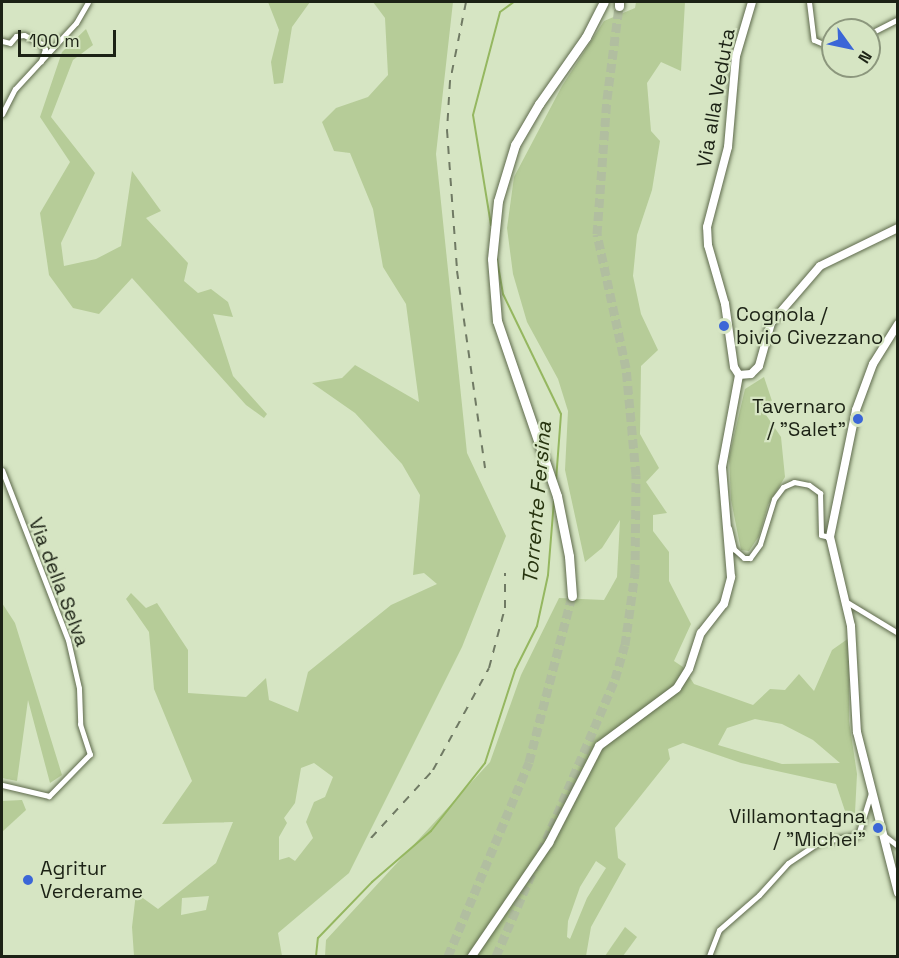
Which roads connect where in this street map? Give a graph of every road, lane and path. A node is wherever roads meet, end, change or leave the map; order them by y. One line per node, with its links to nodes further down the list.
1 (88, 2): 9 (street)
2 (604, 2): 17 (highway)
3 (752, 2): 13 (street, Via alla Veduta)
4 (808, 2): 8 (street)
5 (897, 19): 6 (street)
6 (881, 28)
7 (2, 41): 9 (street)
8 (821, 43)
9 (40, 66): 10 (street)
10 (2, 114)
11 (897, 228): 13 (street)
12 (897, 324): 16 (street)
13 (739, 375): 15 (street)
14 (2, 470): 20 (street, Via della Selva)
15 (725, 516): 16 (street); 25 (street)
16 (830, 537): 18 (street)
17 (573, 597)
18 (845, 601): 19 (street); 21 (street)
19 (897, 633)
20 (2, 785)
21 (871, 792): 22 (street); 26 (street)
22 (882, 835): 23 (street); 24 (street)
23 (897, 846)
24 (897, 893)
25 (472, 957)
26 (709, 957)

